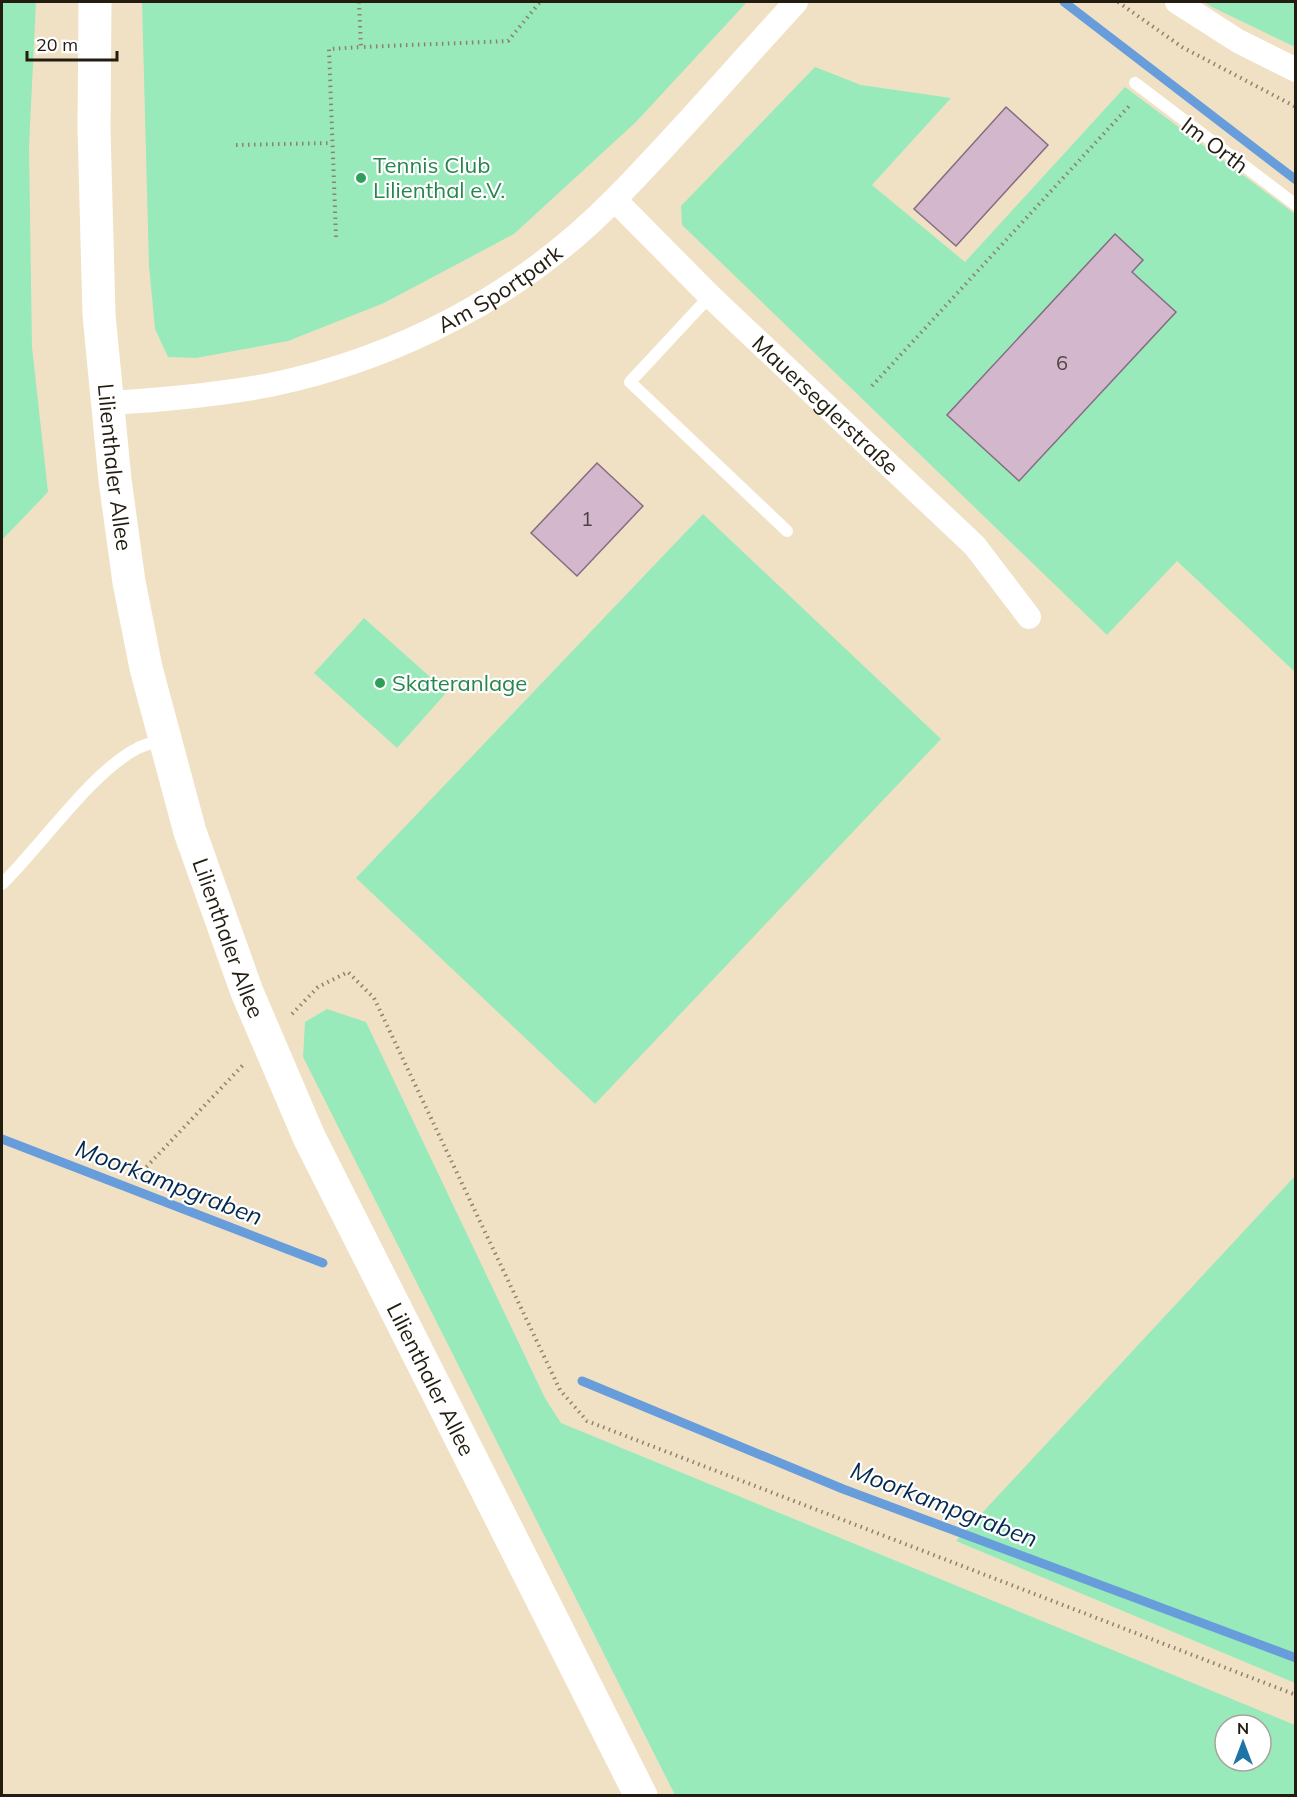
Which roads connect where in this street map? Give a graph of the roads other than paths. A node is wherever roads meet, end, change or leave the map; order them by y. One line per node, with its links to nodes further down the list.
1 (94, 2): 9 (main road, Lilienthaler Allee)
2 (796, 2): 6 (street, Am Sportpark)
3 (1177, 2): 4 (street)
4 (1296, 70)
5 (1139, 87): 7 (lane, Im Orth)
6 (615, 200): 8 (street, Mauerseglerstraße); 9 (street, Am Sportpark)
7 (1296, 205)
8 (710, 296): 10 (lane); 11 (street, Mauerseglerstraße)
9 (108, 404): 12 (main road, Lilienthaler Allee)
10 (788, 531)
11 (1029, 617)
12 (164, 739): 13 (lane); 14 (main road, Lilienthaler Allee)
13 (2, 884)
14 (641, 1796)

